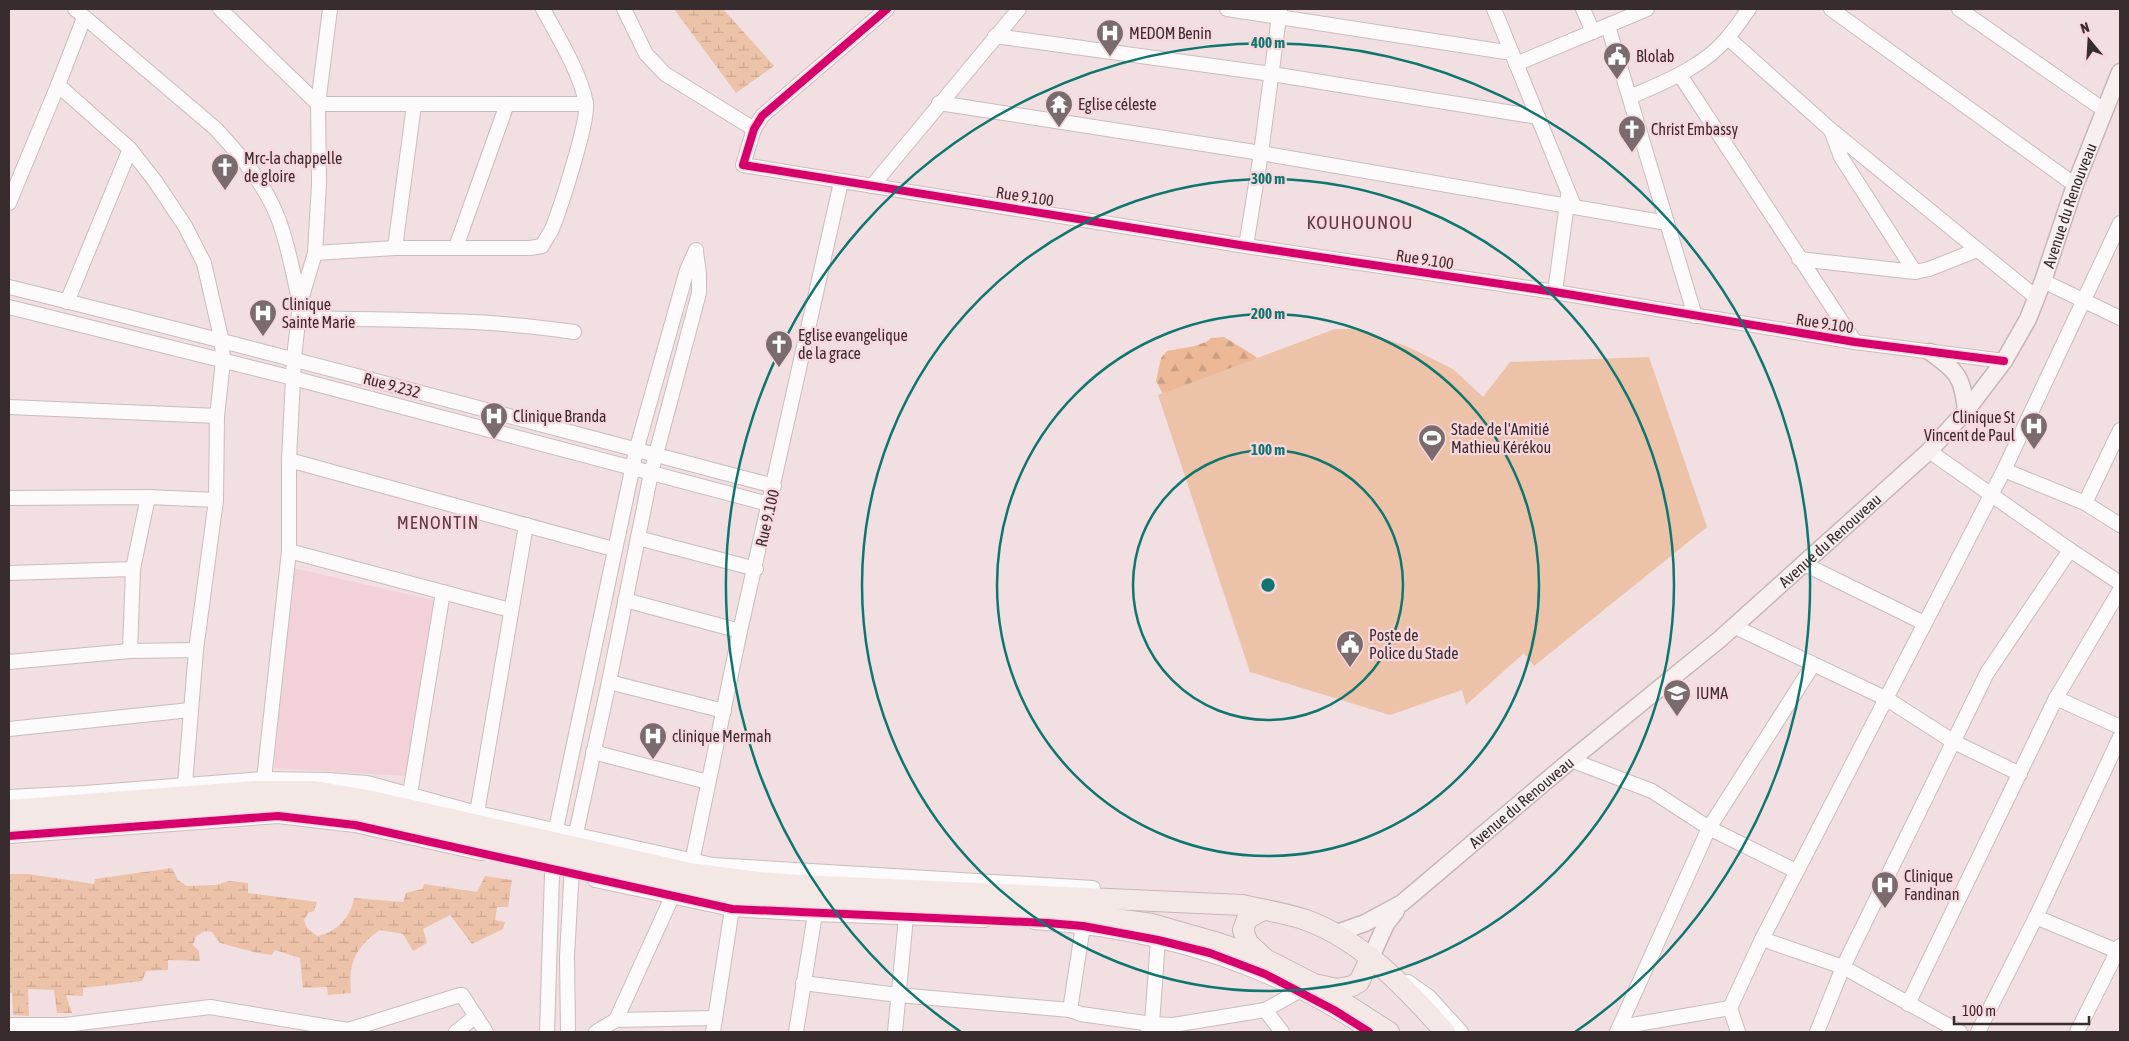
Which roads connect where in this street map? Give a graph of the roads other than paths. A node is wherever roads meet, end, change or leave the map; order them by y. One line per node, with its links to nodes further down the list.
1 (220, 9): 27 (street)
2 (543, 9): 29 (street)
3 (624, 9): 33 (street)
4 (887, 9): 33 (street)
5 (1018, 9): 18 (street)
6 (1227, 9): 15 (street)
7 (1494, 9): 20 (street)
8 (1583, 9): 17 (street)
9 (1647, 9): 16 (street)
10 (1748, 9): 19 (street)
11 (1831, 9): 38 (street)
12 (1959, 9): 31 (street)
13 (328, 11): 27 (street)
14 (80, 13): 24 (street); 57 (street)
15 (1279, 13): 20 (street); 22 (street)
16 (1608, 26): 17 (street); 25 (street)
17 (1593, 32): 20 (street)
18 (995, 36): 22 (street); 26 (street)
19 (1728, 38): 23 (street); 34 (street)
20 (1514, 58): 32 (street)
21 (2120, 72): 31 (main road, Avenue du Renouveau)
22 (1272, 74): 32 (street); 36 (street)
23 (1680, 75): 25 (street); 49 (street)
24 (58, 85): 35 (street); 41 (street)
25 (1630, 97): 42 (street)
26 (939, 102): 36 (street); 39 (street)
27 (318, 104): 30 (street); 48 (street)
28 (507, 104): 29 (street); 30 (street); 45 (street)
29 (586, 104): 45 (street)
30 (414, 105): 46 (street)
31 (2104, 110): 38 (main road, Avenue du Renouveau)
32 (1538, 117): 40 (street)
33 (754, 129): 37 (street)
34 (1831, 130): 47 (street); 50 (street)
35 (130, 149): 56 (street); 63 (street)
36 (1261, 153): 40 (street); 44 (street)
37 (841, 182): 39 (street, Rue 9.100); 83 (street, Rue 9.100)
38 (2075, 185): 51 (main road, Avenue du Renouveau)
39 (872, 186): 44 (street, Rue 9.100)
40 (1570, 201): 42 (street); 53 (street)
41 (9, 203)
42 (1667, 223): 59 (street)
43 (2120, 223): 55 (street)
44 (1246, 246): 53 (street, Rue 9.100)
45 (456, 247): 46 (street)
46 (395, 248): 48 (street)
47 (1978, 250): 50 (street); 54 (street)
48 (315, 253): 57 (street)
49 (1799, 259): 50 (street); 64 (street)
50 (1915, 272)
51 (2043, 281): 54 (main road, Avenue du Renouveau); 55 (street)
52 (9, 287): 56 (street, Rue 9.232)
53 (1555, 292): 59 (street, Rue 9.100)
54 (2037, 298): 70 (main road, Avenue du Renouveau)
55 (2082, 300): 61 (street); 81 (street)
56 (67, 302): 63 (street, Rue 9.232)
57 (300, 303): 60 (street)
58 (9, 307): 69 (street, Rue 9.232)
59 (1695, 316): 64 (street, Rue 9.100)
60 (299, 318): 62 (street); 67 (street)
61 (2120, 318)
62 (574, 332)
63 (222, 342): 67 (street, Rue 9.232); 69 (street)
64 (1855, 342): 65 (street, Rue 9.100)
65 (1930, 352): 70 (street, Rue 9.100); 73 (main road)
66 (663, 353): 68 (street); 68 (street); 76 (street)
67 (294, 358): 71 (street); 76 (street, Rue 9.232)
68 (682, 359): 78 (street)
69 (223, 360): 71 (street, Rue 9.232); 74 (street)
70 (2004, 361): 73 (main road, Avenue du Renouveau)
71 (293, 378): 79 (street); 80 (street, Rue 9.232)
72 (9, 407): 74 (street)
73 (1966, 411): 77 (main road, Avenue du Renouveau)
74 (217, 416): 87 (street)
75 (2120, 430): 88 (street)
76 (636, 451): 78 (street, Rue 9.232); 80 (street)
77 (1928, 451): 84 (street); 96 (main road, Avenue du Renouveau)
78 (656, 455): 82 (street); 83 (street, Rue 9.232)
79 (289, 460): 90 (street); 95 (street)
80 (632, 468): 82 (street, Rue 9.232); 93 (street)
81 (2004, 470): 84 (street); 88 (street)
82 (651, 473): 89 (street, Rue 9.232); 92 (street)
83 (774, 486): 89 (street, Rue 9.100)
84 (1990, 494): 94 (street); 105 (street)
85 (148, 497): 86 (street); 87 (street); 97 (street)
86 (9, 498)
87 (216, 500): 108 (street)
88 (2085, 503): 91 (street)
89 (769, 504): 98 (street, Rue 9.100)
90 (526, 525): 93 (street); 104 (street)
91 (2120, 525)
92 (638, 538): 98 (street); 103 (street)
93 (613, 549): 134 (street)
94 (2070, 550): 100 (street); 120 (street)
95 (289, 551): 102 (street); 124 (street)
96 (1804, 564): 105 (street); 106 (main road, Avenue du Renouveau)
97 (133, 569): 99 (street); 109 (street)
98 (756, 569): 107 (street, Rue 9.100)
99 (9, 573)
100 (2120, 583)
101 (2120, 590): 113 (street)
102 (443, 592): 104 (street); 127 (street)
103 (625, 600): 107 (street); 112 (street)
104 (510, 610): 130 (street)
105 (1924, 623): 114 (street)
106 (1733, 626): 111 (street); 122 (main road, Avenue du Renouveau)
107 (740, 631): 116 (street, Rue 9.100)
108 (196, 650): 109 (street); 115 (street)
109 (130, 651): 110 (street)
110 (9, 662)
111 (1813, 665): 114 (street); 132 (street)
112 (609, 682): 116 (street); 121 (street)
113 (2056, 698): 117 (street); 123 (street)
114 (1887, 699): 120 (street); 137 (street)
115 (190, 710): 118 (street); 126 (street)
116 (724, 711): 125 (street, Rue 9.100)
117 (2120, 727)
118 (9, 729)
119 (2120, 737): 145 (street)
120 (1954, 742): 123 (street); 153 (street)
121 (593, 752): 125 (street); 135 (street)
122 (1571, 760): 132 (street); 139 (main road, Avenue du Renouveau)
123 (2020, 774): 157 (street)
124 (264, 779): 126 (street); 127 (street)
125 (708, 782): 136 (street, Rue 9.100)
126 (185, 784): 128 (street)
127 (410, 794): 130 (street)
128 (9, 797)
129 (9, 810): 134 (highway)
130 (477, 812): 134 (street)
131 (9, 826): 134 (highway)
132 (1709, 828): 137 (street); 168 (street)
133 (9, 836): 134 (street)
134 (553, 850): 135 (highway); 135 (street); 172 (street)
135 (573, 855): 136 (street); 138 (street); 140 (highway); 151 (highway); 173 (street)
136 (692, 862): 140 (street)
137 (1796, 871): 148 (street)
138 (672, 897): 141 (street); 163 (street)
139 (1402, 903): 147 (main road, Avenue du Renouveau); 152 (main road, Avenue du Renouveau)
140 (1242, 905): 142 (highway)
141 (732, 909): 143 (street); 162 (street)
142 (1263, 910): 147 (highway); 151 (highway)
143 (815, 914): 144 (street); 154 (street)
144 (906, 917): 146 (street); 156 (street)
145 (2036, 917): 150 (street); 186 (street)
146 (1083, 926): 149 (street); 159 (street)
147 (1334, 934): 152 (highway)
148 (1762, 939): 153 (street); 158 (street)
149 (1158, 940): 155 (street); 166 (street)
150 (2118, 956): 187 (street)
151 (1267, 960): 155 (highway)
152 (1377, 963): 155 (highway); 181 (highway); 182 (street)
153 (1843, 967): 157 (street); 184 (street)
154 (803, 983): 156 (street); 176 (street)
155 (1307, 987): 160 (street); 179 (street); 180 (highway)
156 (898, 995): 159 (street); 177 (street)
157 (1908, 1004): 185 (street)
158 (1730, 1008): 168 (street); 183 (street)
159 (1070, 1010): 166 (street)
160 (1265, 1010): 166 (street); 178 (street)
161 (476, 1016): 169 (street); 170 (street); 171 (street)
162 (715, 1018): 163 (street); 175 (street)
163 (616, 1020): 174 (street)
164 (9, 1025): 167 (street)
165 (294, 1026): 167 (street); 169 (street)
166 (1150, 1028)
167 (65, 1029)
168 (1619, 1030)
169 (349, 1031)
170 (456, 1032)
171 (486, 1032)
172 (547, 1032)
173 (568, 1032)
174 (596, 1032)
175 (713, 1032)
176 (796, 1032)
177 (895, 1032)
178 (1282, 1032)
179 (1369, 1032)
180 (1389, 1032)
181 (1446, 1032)
182 (1461, 1032)
183 (1738, 1032)
184 (1817, 1032)
185 (1960, 1032)
186 (1978, 1032)
187 (2077, 1032)

